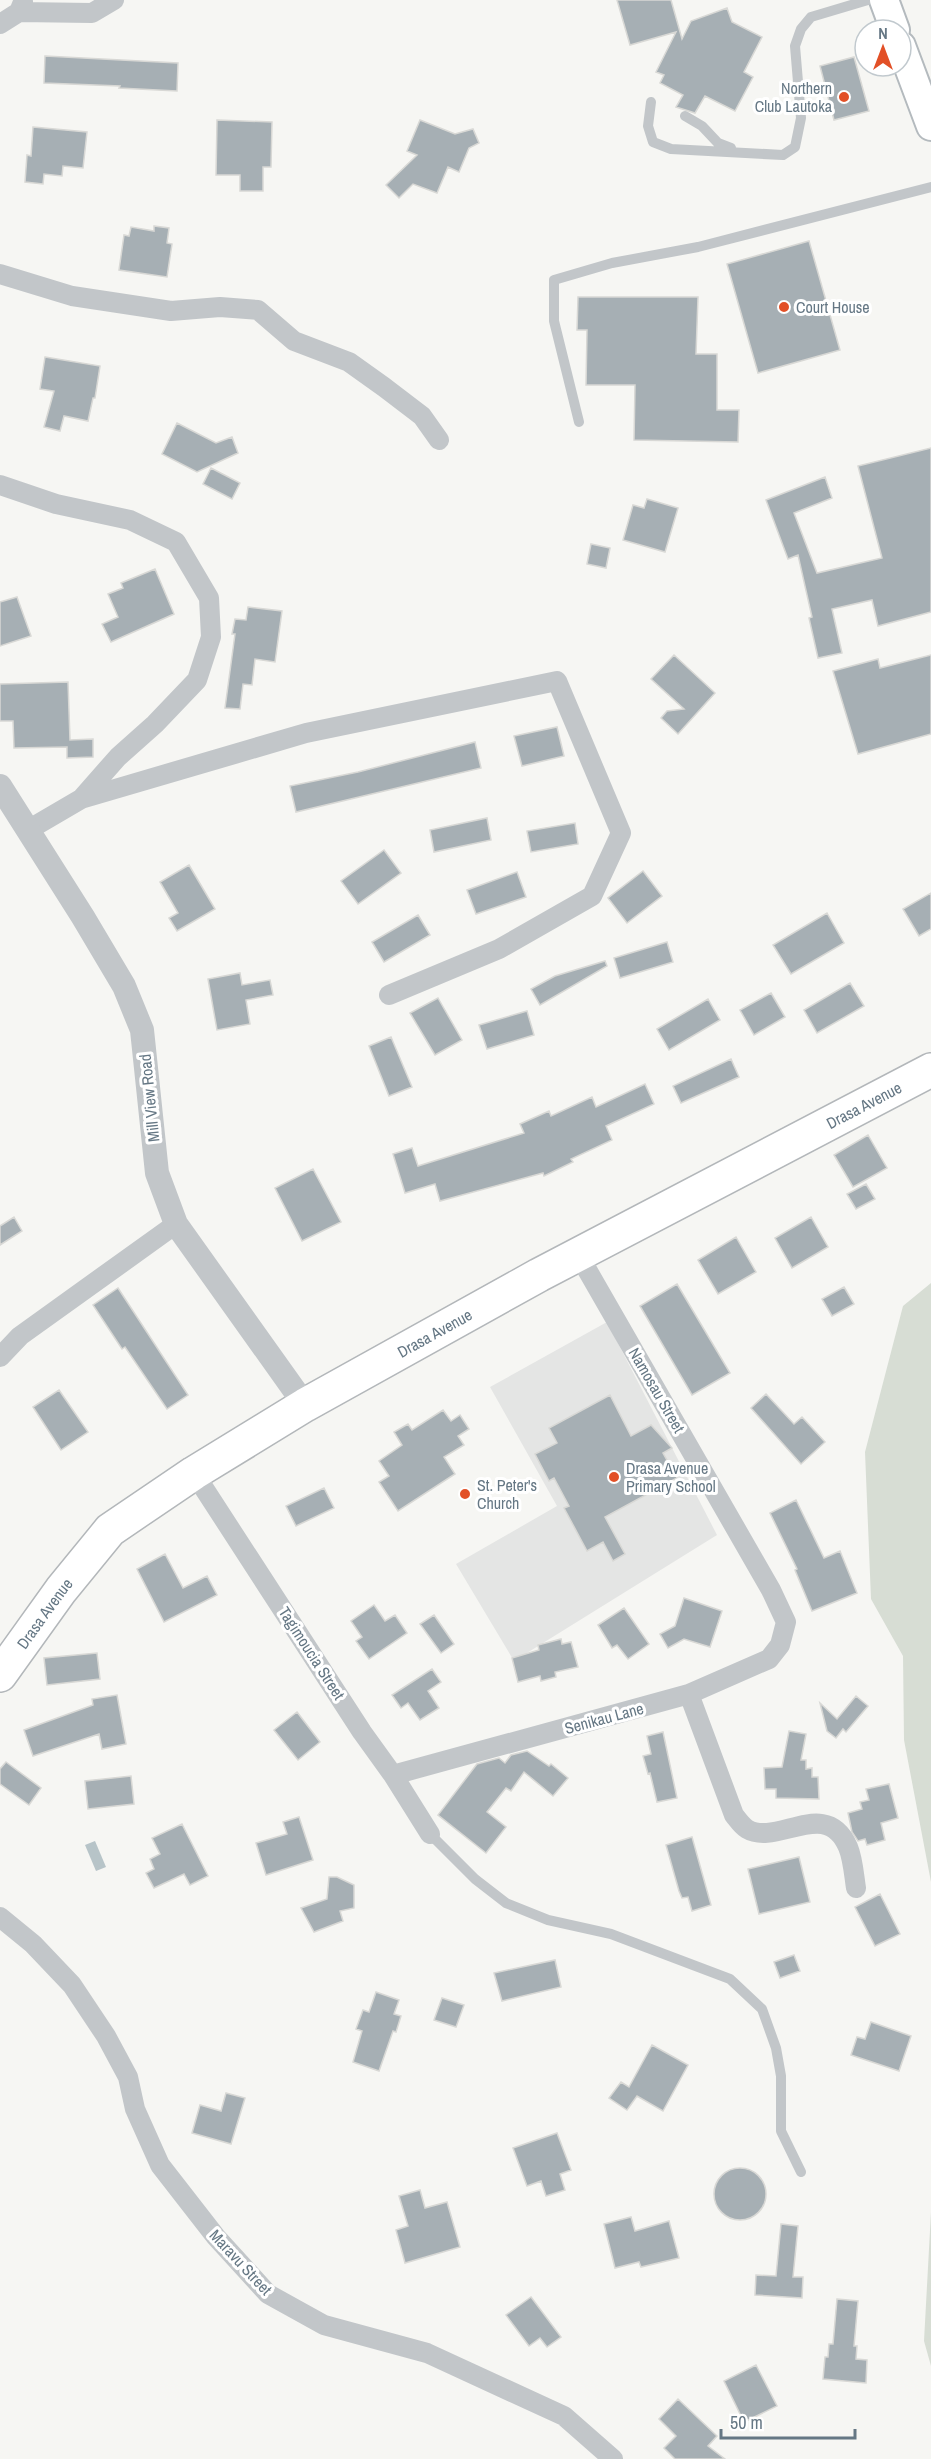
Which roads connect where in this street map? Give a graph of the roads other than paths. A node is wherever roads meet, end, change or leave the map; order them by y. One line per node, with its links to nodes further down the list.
1 (114, 0): 4 (street)
2 (868, 0): 11 (lane)
3 (884, 0): 5 (main road)
4 (22, 6): 6 (street)
5 (891, 18)
6 (0, 24)
7 (913, 78): 10 (main road)
8 (651, 102): 11 (lane)
9 (685, 116): 11 (lane)
10 (931, 126)
11 (743, 152)
12 (931, 187): 14 (lane)
13 (0, 274): 15 (street)
14 (579, 422)
15 (439, 440)
16 (0, 485): 18 (street)
17 (0, 786): 19 (street, Mill View Road)
18 (81, 799): 19 (street); 20 (street)
19 (28, 830): 22 (street, Mill View Road)
20 (389, 995)
21 (931, 1070): 23 (highway, Drasa Avenue)
22 (176, 1224): 24 (street); 25 (street, Mill View Road)
23 (579, 1254): 25 (highway, Drasa Avenue); 27 (street, Namosau Street)
24 (0, 1357)
25 (305, 1405): 26 (highway, Drasa Avenue)
26 (194, 1473): 28 (highway, Drasa Avenue); 30 (street, Tagimoucia Street)
27 (786, 1622): 29 (street, Senikau Lane)
28 (0, 1675)
29 (689, 1694): 30 (street, Senikau Lane); 32 (street)
30 (393, 1775): 31 (street, Tagimoucia Street)
31 (430, 1834): 34 (lane)
32 (856, 1888)
33 (0, 1917): 35 (street, Maravu Street)
34 (801, 2172)
35 (613, 2459)

